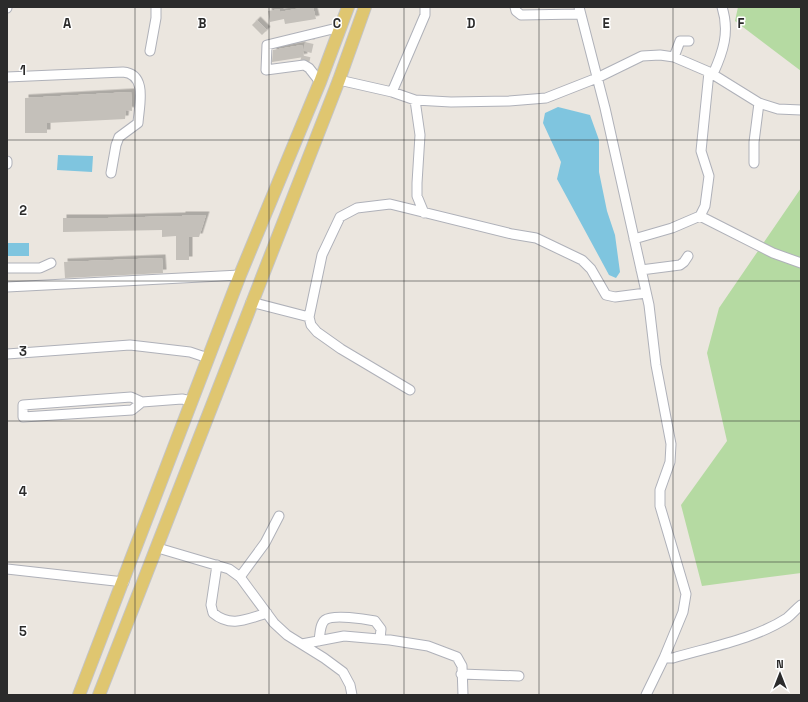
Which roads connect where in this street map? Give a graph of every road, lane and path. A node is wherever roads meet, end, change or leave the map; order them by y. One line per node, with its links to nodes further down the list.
1 (156, 7): 10 (street)
2 (348, 7): 8 (main road)
3 (365, 7): 15 (main road)
4 (425, 7): 17 (street)
5 (516, 7): 7 (street)
6 (722, 7): 12 (street)
7 (579, 10): 14 (street)
8 (341, 27): 16 (main road); 16 (street)
9 (689, 41): 11 (street)
10 (150, 51)
11 (674, 57): 12 (street); 14 (street)
12 (711, 73): 19 (street); 24 (street)
13 (7, 77): 22 (street)
14 (597, 78): 18 (street); 25 (street)
15 (339, 80): 17 (street); 34 (main road)
16 (320, 82): 31 (main road)
17 (392, 92): 18 (street)
18 (415, 100): 23 (street)
19 (759, 103): 20 (street); 21 (street)
20 (801, 110)
21 (754, 163)
22 (111, 173)
23 (424, 213): 33 (street); 35 (street)
24 (700, 216): 25 (street); 28 (street)
25 (634, 239): 30 (street)
26 (688, 256): 30 (street)
27 (51, 263): 29 (street)
28 (801, 263)
29 (7, 268)
30 (641, 270): 33 (street)
31 (240, 275): 32 (street); 37 (main road)
32 (7, 288)
33 (643, 294): 52 (street)
34 (251, 302): 35 (street); 42 (main road)
35 (309, 317): 38 (street)
36 (7, 354): 37 (street)
37 (208, 358): 39 (main road)
38 (410, 390)
39 (192, 401): 40 (street); 46 (main road)
40 (142, 402): 40 (street)
41 (280, 516): 45 (street)
42 (158, 548): 43 (street); 56 (main road)
43 (217, 565): 45 (street); 48 (street)
44 (7, 569): 46 (street)
45 (240, 577): 48 (street)
46 (124, 582): 55 (main road)
47 (801, 605): 52 (street)
48 (266, 612): 51 (street)
49 (380, 639): 50 (street); 50 (street); 53 (street)
50 (319, 641): 51 (street)
51 (302, 644): 57 (street)
52 (664, 658): 59 (street)
53 (461, 674): 54 (street); 58 (street)
54 (519, 676)
55 (79, 695)
56 (99, 695)
57 (352, 695)
58 (463, 695)
59 (646, 695)

